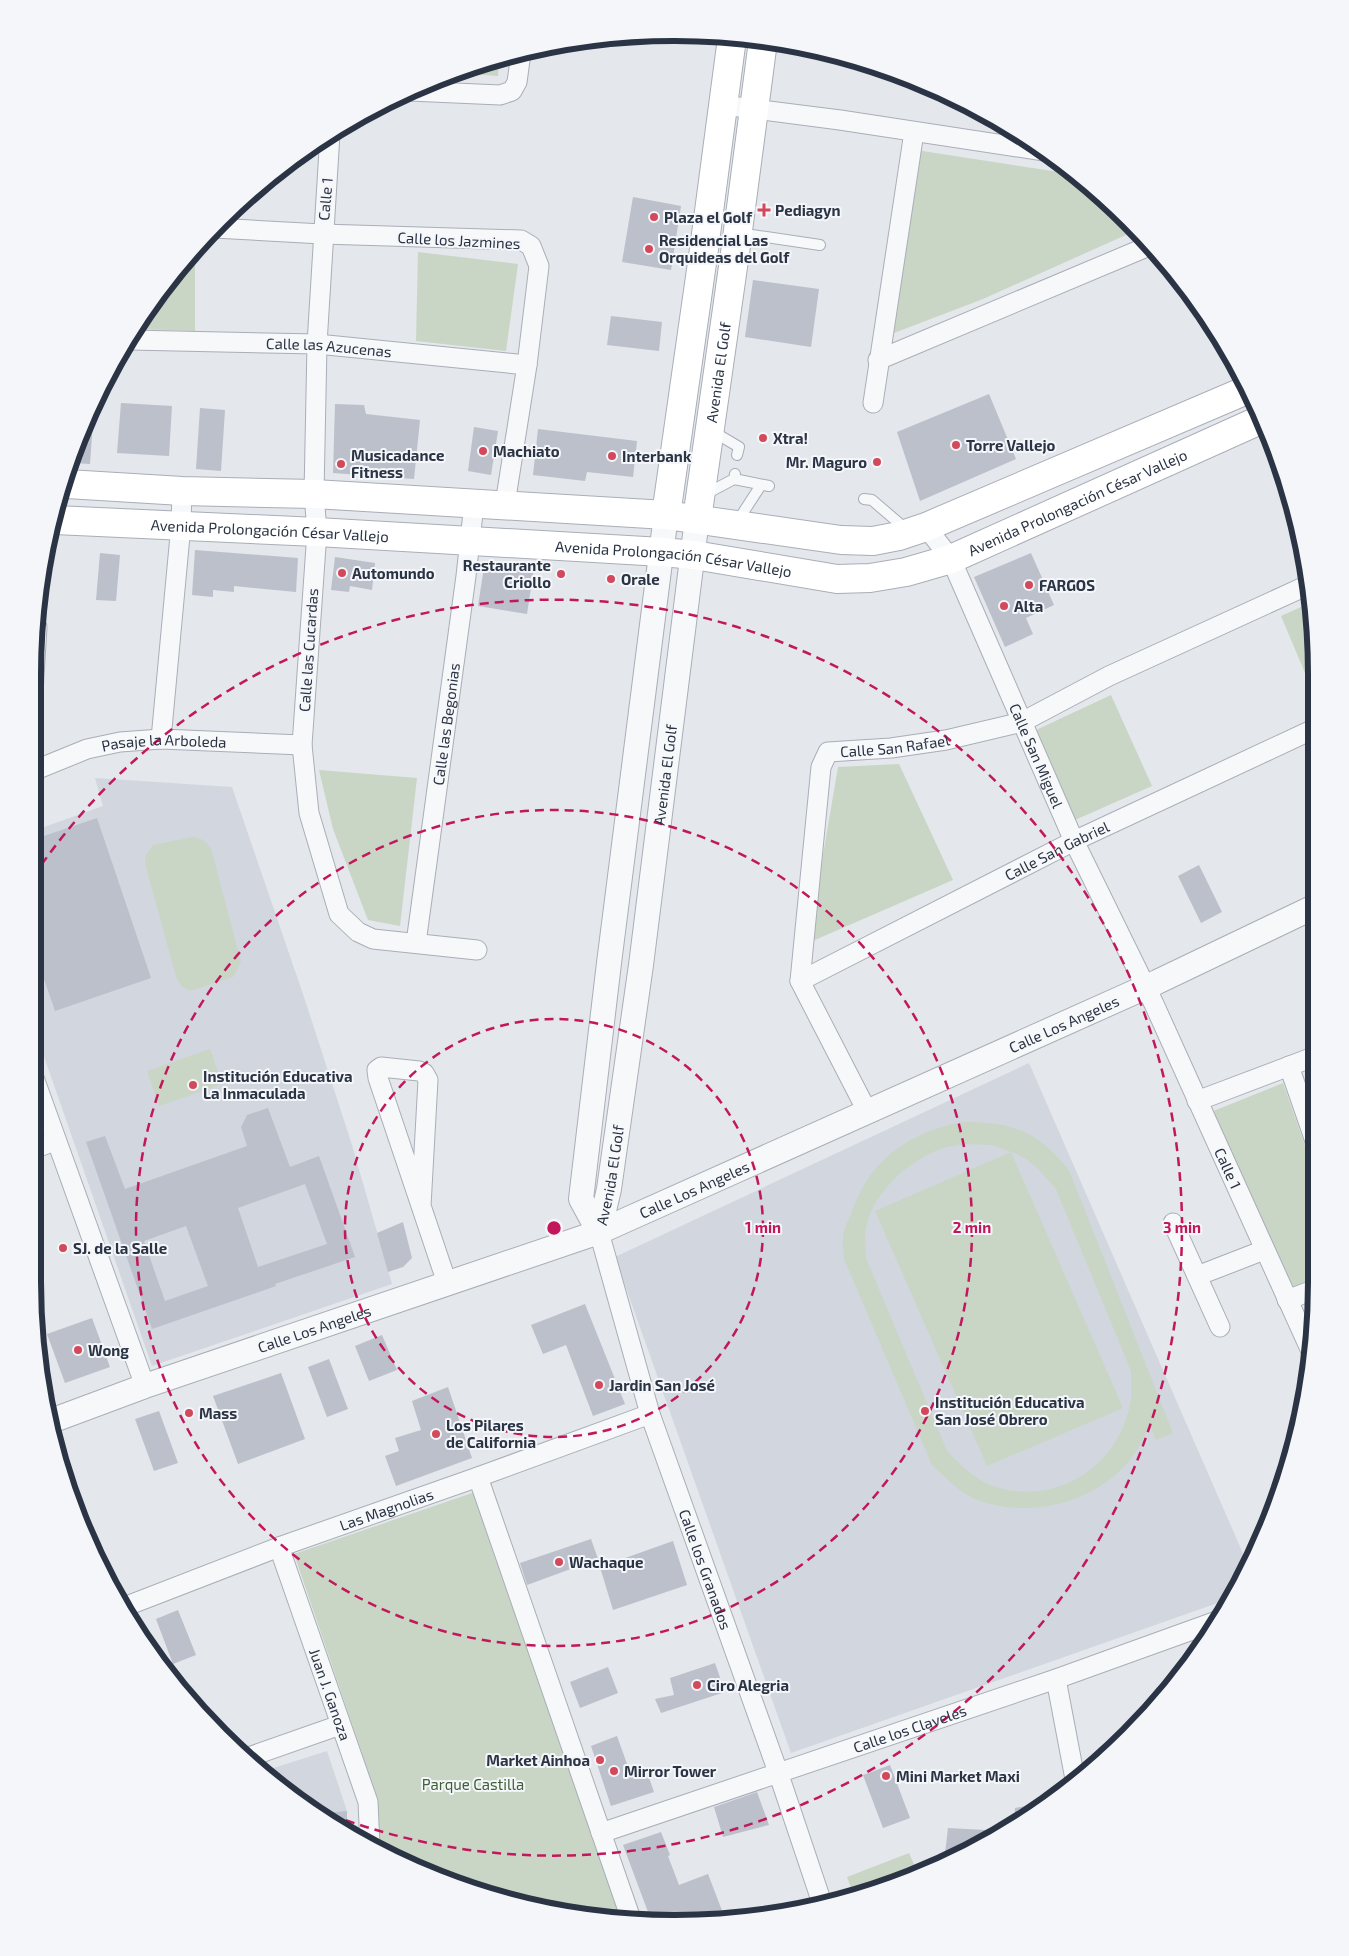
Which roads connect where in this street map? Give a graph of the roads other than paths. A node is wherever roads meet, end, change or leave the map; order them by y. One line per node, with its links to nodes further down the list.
1 (731, 44): 5 (main road, Avenida El Golf)
2 (762, 48): 6 (main road, Avenida El Golf)
3 (520, 61): 4 (street)
4 (426, 92)
5 (723, 105): 6 (street); 14 (main road, Avenida El Golf)
6 (754, 108): 7 (street); 12 (main road, Avenida El Golf)
7 (914, 132): 9 (street); 18 (street)
8 (329, 144): 11 (street, Calle 1)
9 (1027, 148)
10 (225, 229): 11 (street, Calle los Jazmines)
11 (322, 234): 17 (street, Calle las Cucardas); 19 (street, Calle los Jazmines)
12 (736, 243): 13 (lane); 14 (main road); 23 (main road, Avenida El Golf)
13 (820, 245)
14 (704, 249): 32 (main road, Avenida El Golf)
15 (1143, 249): 18 (street)
16 (137, 340): 17 (street, Calle las Azucenas)
17 (316, 344): 19 (street, Calle las Azucenas); 27 (street, Calle las Cucardas)
18 (878, 360): 21 (street)
19 (527, 365): 30 (street, Calle los Jazmines)
20 (1241, 392): 36 (main road)
21 (873, 403)
22 (1255, 422): 41 (main road, Avenida Prolongación César Vallejo)
23 (710, 430): 24 (lane); 31 (main road, Avenida El Golf)
24 (738, 455)
25 (71, 484): 26 (main road)
26 (182, 491): 27 (main road); 34 (street)
27 (314, 494): 29 (main road); 37 (street, Calle las Cucardas)
28 (864, 499): 36 (lane)
29 (474, 504): 30 (main road); 38 (street, Calle las Begonias)
30 (505, 504): 32 (main road)
31 (699, 508): 32 (main road); 35 (main road); 35 (lane); 40 (street, Avenida El Golf)
32 (666, 515): 39 (street, Avenida El Golf)
33 (61, 520): 34 (main road, Avenida Prolongación César Vallejo)
34 (181, 525): 37 (main road, Avenida Prolongación César Vallejo); 45 (street)
35 (735, 525): 36 (main road)
36 (918, 530): 41 (street, Calle San Miguel)
37 (317, 532): 38 (main road, Avenida Prolongación César Vallejo); 46 (street, Calle las Cucardas)
38 (470, 541): 39 (main road, Avenida Prolongación César Vallejo); 50 (street, Calle las Begonias)
39 (662, 552): 40 (main road, Avenida Prolongación César Vallejo); 52 (street, Avenida El Golf)
40 (694, 555): 41 (main road, Avenida Prolongación César Vallejo); 53 (street, Avenida El Golf)
41 (951, 559): 43 (street, Calle San Miguel)
42 (1301, 588): 43 (street, Calle San Rafael)
43 (1022, 722): 48 (street, Calle San Miguel); 54 (street, Calle San Rafael)
44 (1308, 732): 48 (street, Calle San Gabriel)
45 (161, 739): 46 (street, Pasaje la Arboleda); 47 (street, Pasaje la Arboleda)
46 (302, 745): 50 (street, Calle las Cucardas)
47 (41, 767)
48 (1074, 841): 54 (street, Calle San Gabriel); 55 (street, Calle San Miguel)
49 (1308, 910): 55 (street, Calle Los Angeles)
50 (416, 943): 51 (street, Calle las Cucardas)
51 (477, 950)
52 (609, 964): 53 (street); 66 (street, Avenida El Golf)
53 (641, 966): 66 (street, Avenida El Golf)
54 (800, 981): 60 (street)
55 (1145, 987): 59 (street, Calle 1); 60 (street, Calle Los Angeles)
56 (1308, 1059): 57 (street)
57 (1289, 1066): 59 (street); 61 (street)
58 (41, 1101): 62 (street)
59 (1197, 1101): 67 (street, Calle 1)
60 (868, 1111): 66 (street, Calle Los Angeles)
61 (1308, 1121)
62 (55, 1141): 63 (street); 74 (street)
63 (41, 1146)
64 (421, 1206): 64 (street); 69 (street)
65 (1173, 1223): 68 (street)
66 (599, 1232): 69 (street, Calle Los Angeles); 75 (street, Calle los Granados)
67 (1264, 1250): 68 (street); 71 (street, Calle 1)
68 (1197, 1276): 72 (street)
69 (446, 1283): 74 (street, Calle Los Angeles)
70 (1307, 1292): 71 (street)
71 (1287, 1300): 73 (street, Calle 1)
72 (1220, 1327)
73 (1305, 1338)
74 (145, 1386): 76 (street, Calle Los Angeles)
75 (650, 1414): 77 (street, Las Magnolias); 84 (street, Calle los Granados)
76 (56, 1418)
77 (478, 1477): 78 (street, Las Magnolias); 86 (street)
78 (279, 1547): 79 (street, Las Magnolias); 82 (street, Juan J. Ganoza)
79 (130, 1605)
80 (1205, 1626): 81 (street, Calle los Claveles)
81 (1056, 1679): 84 (street, Calle los Claveles); 85 (street)
82 (340, 1725): 83 (street); 87 (street, Juan J. Ganoza)
83 (254, 1755)
84 (778, 1772): 86 (street, Calle los Claveles); 88 (street, Calle los Granados)
85 (1074, 1773)
86 (601, 1833): 89 (street)
87 (370, 1836)
88 (820, 1897)
89 (629, 1913)

